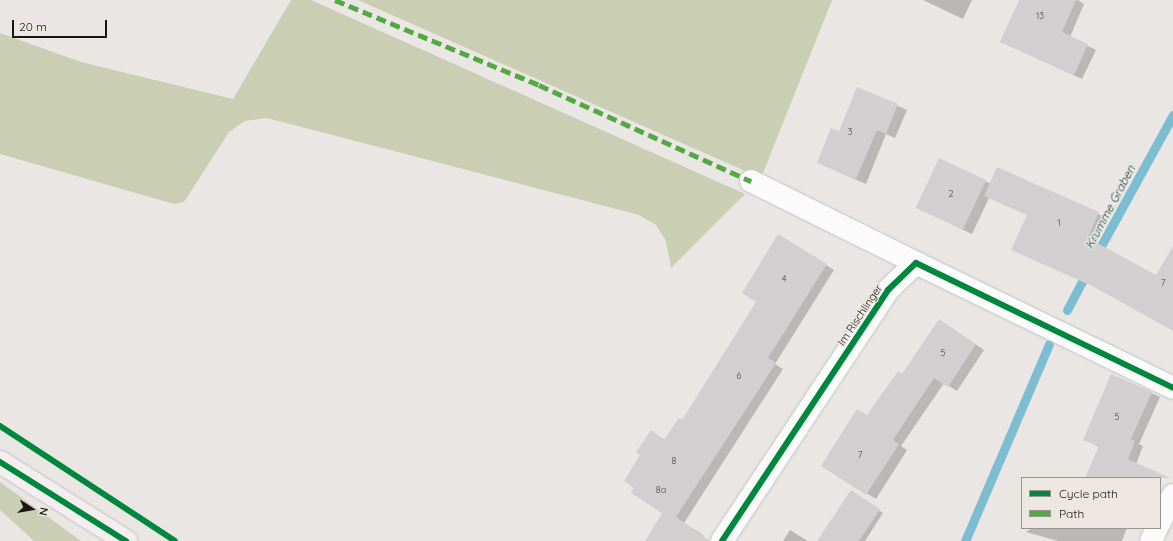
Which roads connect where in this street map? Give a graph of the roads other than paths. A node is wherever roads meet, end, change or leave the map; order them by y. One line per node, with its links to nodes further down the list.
1 (751, 181): 2 (street)
2 (916, 263): 3 (street); 9 (street, Im Rischlinger)
3 (1173, 388)
4 (0, 462): 8 (street)
5 (1173, 494): 6 (street)
6 (1161, 520)
7 (1157, 529): 10 (street)
8 (126, 541)
9 (722, 541)
10 (1151, 541)

